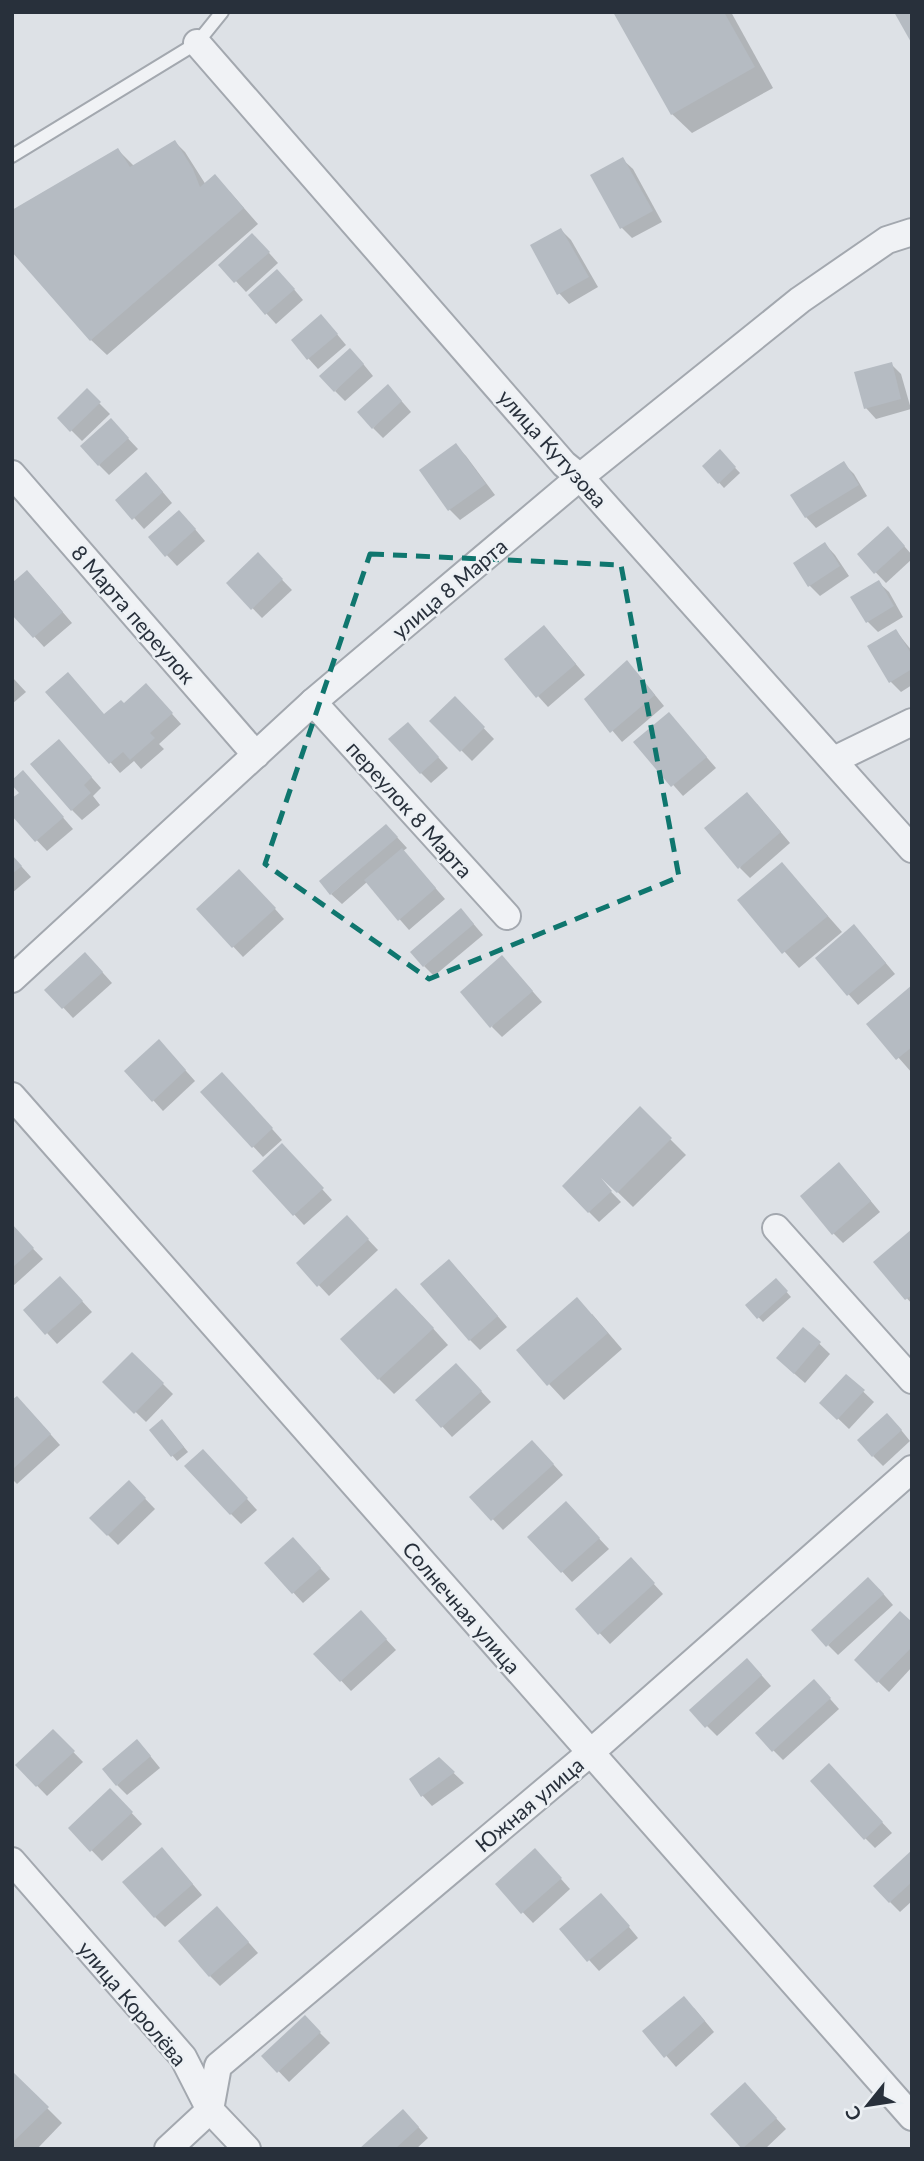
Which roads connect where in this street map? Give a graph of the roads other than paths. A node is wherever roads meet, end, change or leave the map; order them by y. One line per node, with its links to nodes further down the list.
1 (222, 12): 2 (lane)
2 (197, 43): 3 (lane); 6 (street, улица Кутузова)
3 (12, 156)
4 (912, 232): 6 (street, улица 8 Марта)
5 (12, 474): 9 (street, 8 Марта переулок)
6 (580, 477): 7 (street, улица 8 Марта); 10 (street, улица Кутузова)
7 (313, 702): 9 (street, улица 8 Марта); 12 (street, переулок 8 Марта)
8 (912, 722): 10 (street)
9 (256, 755): 13 (street, улица 8 Марта)
10 (834, 760): 11 (street, улица Кутузова)
11 (912, 849)
12 (507, 916)
13 (12, 979)
14 (12, 1096): 18 (street, Солнечная улица)
15 (776, 1228): 16 (street)
16 (912, 1380)
17 (910, 1473): 18 (street, Южная улица)
18 (590, 1753): 20 (street, Южная улица); 21 (street, Солнечная улица)
19 (12, 1861): 20 (street, улица Королёва)
20 (210, 2110): 22 (street); 23 (street, улица Королёва)
21 (912, 2117)
22 (168, 2149)
23 (247, 2149)

